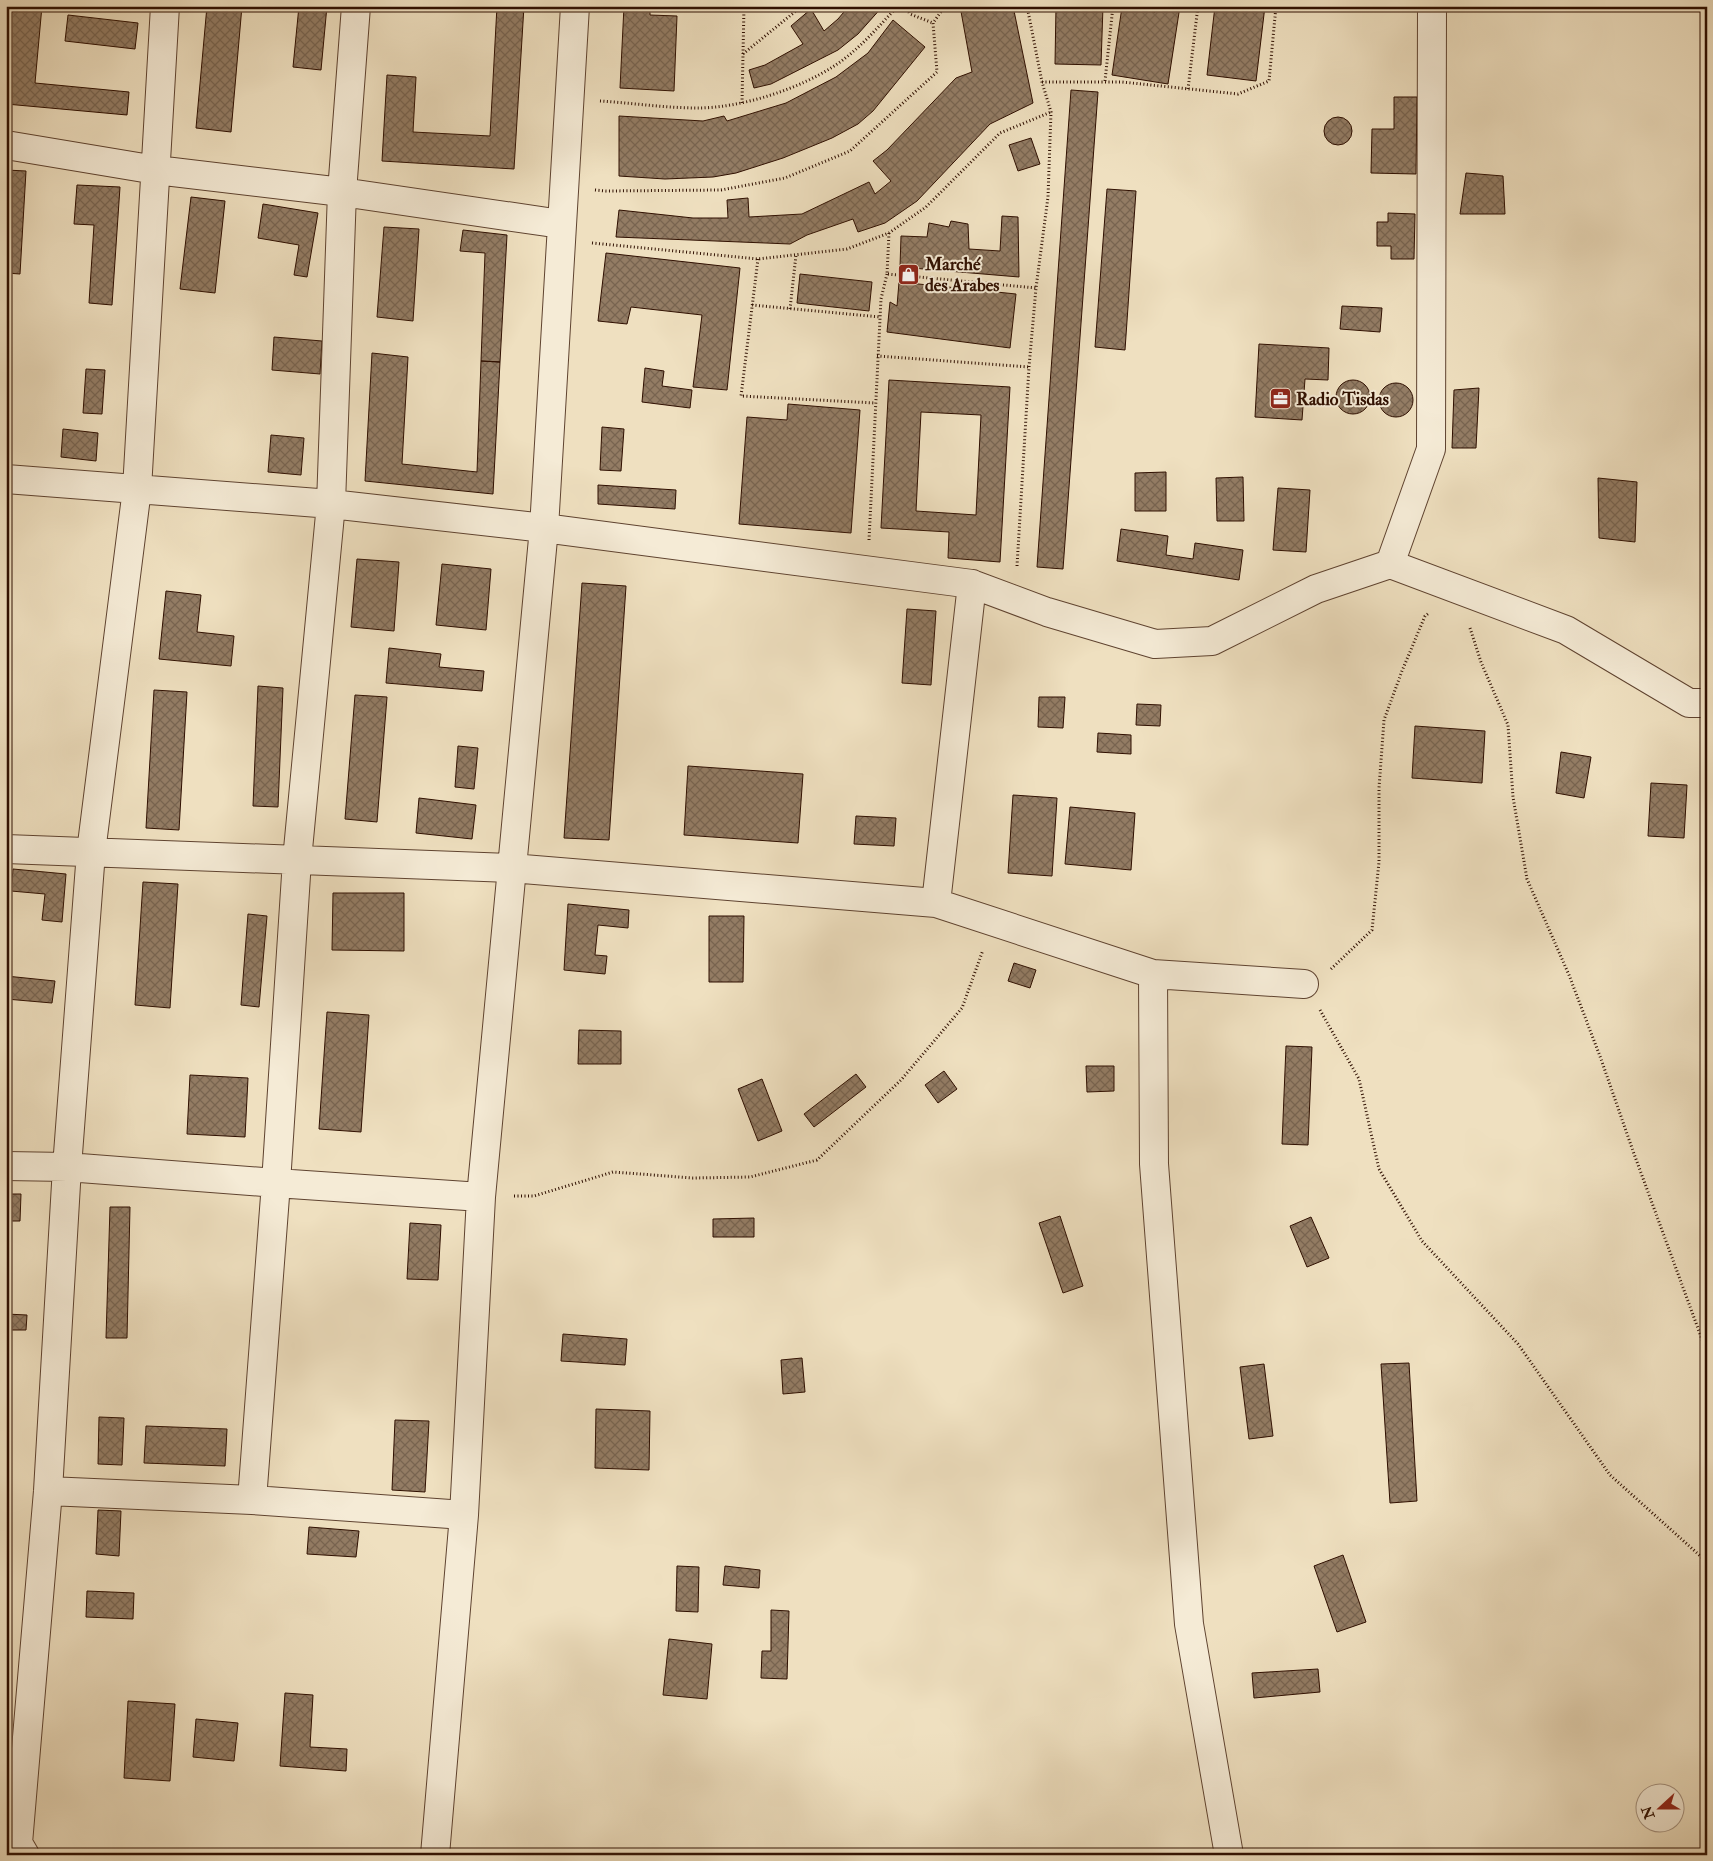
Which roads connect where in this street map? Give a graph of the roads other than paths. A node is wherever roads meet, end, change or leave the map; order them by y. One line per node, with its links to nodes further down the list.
1 (165, 6): 6 (street)
2 (356, 6): 7 (street)
3 (575, 6): 8 (street)
4 (1432, 6): 13 (street)
5 (6, 145): 6 (street)
6 (156, 170): 7 (street); 10 (street)
7 (342, 192): 8 (street); 11 (street)
8 (561, 232): 12 (street)
9 (6, 480): 10 (street)
10 (137, 489): 11 (street); 17 (street)
11 (332, 504): 12 (street); 18 (street)
12 (544, 528): 14 (street); 19 (street)
13 (1390, 564): 14 (street); 15 (street)
14 (972, 584): 20 (street)
15 (1707, 703)
16 (6, 849): 17 (street)
17 (91, 852): 18 (street); 24 (street)
18 (297, 860): 19 (street); 25 (street)
19 (511, 868): 20 (street); 26 (street)
20 (936, 903): 21 (street)
21 (1153, 974): 22 (street); 32 (street)
22 (1304, 984)
23 (6, 1166): 24 (street)
24 (68, 1167): 25 (street); 27 (street)
25 (276, 1183): 26 (street); 28 (street)
26 (481, 1197): 29 (street)
27 (48, 1491): 28 (street); 30 (street)
28 (252, 1500): 29 (street)
29 (464, 1515): 31 (street)
30 (25, 1855)
31 (435, 1855)
32 (1229, 1855)

